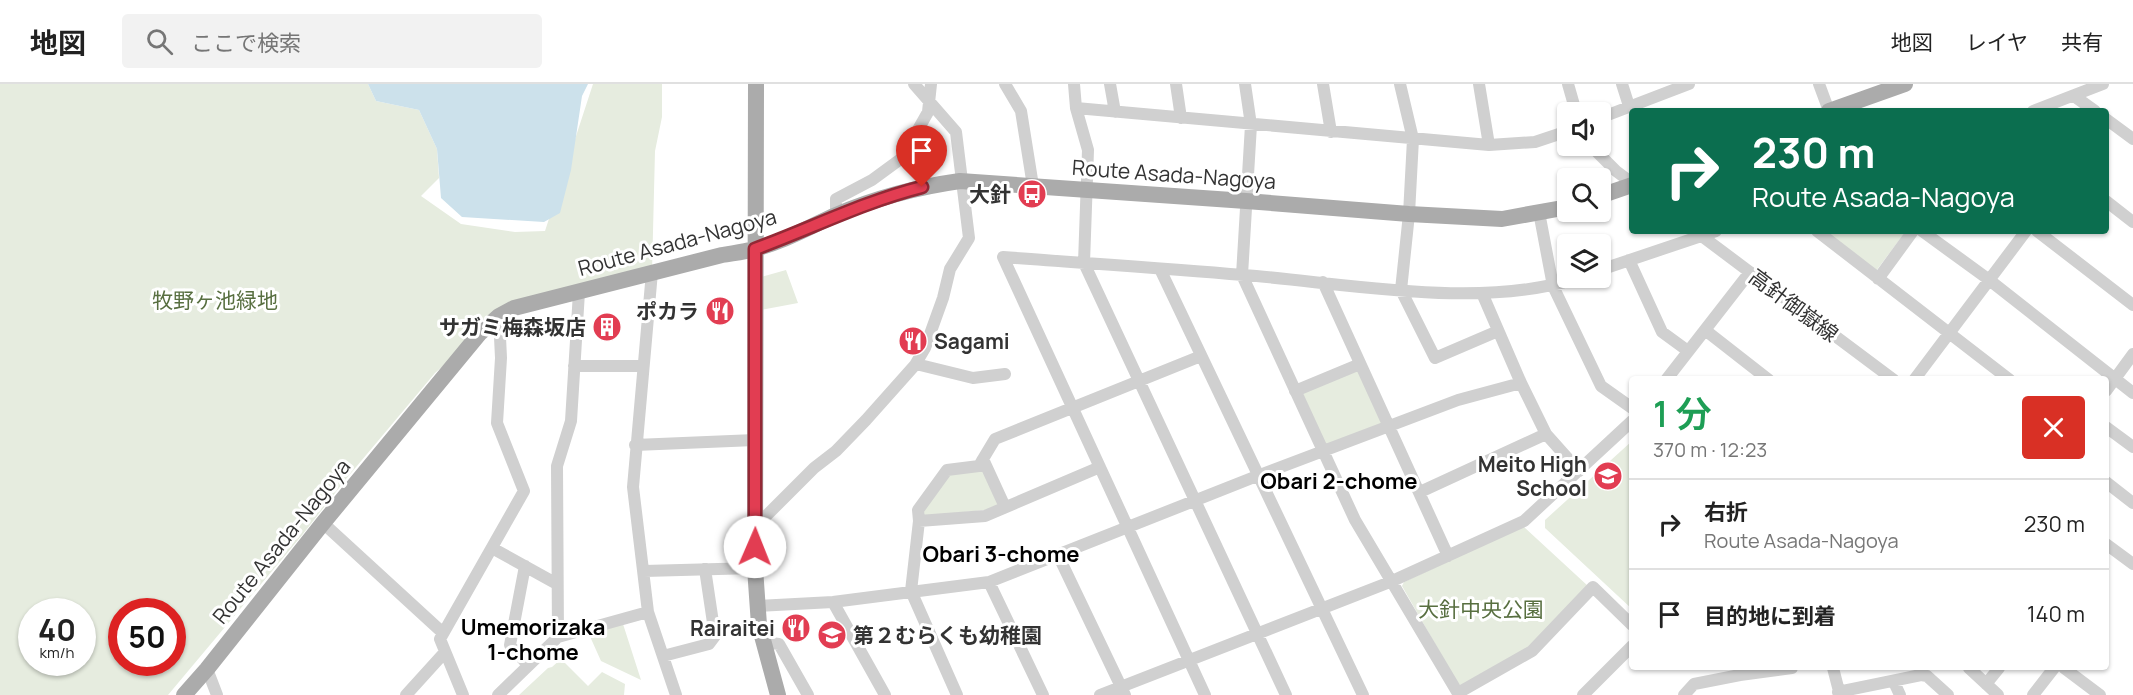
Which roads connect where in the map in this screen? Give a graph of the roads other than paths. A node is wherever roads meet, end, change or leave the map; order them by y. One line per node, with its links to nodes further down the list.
1 (756, 84): 59 (main road)
2 (914, 84): 21 (street)
3 (931, 84): 21 (street)
4 (1005, 84): 42 (street)
5 (1074, 84): 23 (street)
6 (1110, 84): 28 (street)
7 (1176, 84): 30 (street)
8 (1245, 84): 32 (street)
9 (1323, 84): 33 (street)
10 (1400, 84): 35 (street)
11 (1479, 84): 37 (street)
12 (1568, 84): 20 (street)
13 (1622, 84): 22 (street)
14 (1689, 84): 18 (street)
15 (1819, 84): 24 (street)
16 (1905, 84): 25 (main road)
17 (2103, 84): 19 (street)
18 (1668, 88): 22 (street)
19 (2074, 96): 26 (street); 27 (street)
20 (1573, 102)
21 (928, 103): 39 (street); 50 (street)
22 (1629, 106): 29 (street)
23 (1076, 108): 28 (street); 43 (street)
24 (1828, 108)
25 (1837, 108)
26 (2041, 108)
27 (2091, 108)
28 (1115, 112): 30 (street)
29 (1611, 113)
30 (1181, 118): 32 (street)
31 (2109, 121): 36 (street)
32 (1251, 125): 33 (street); 45 (street)
33 (1331, 132): 35 (street)
34 (1557, 135): 37 (street)
35 (1413, 139): 37 (street); 49 (street)
36 (2133, 139)
37 (1489, 145)
38 (1601, 156): 40 (street)
39 (960, 181): 42 (main road, Route Asada-Nagoya); 50 (main road, Route Asada-Nagoya); 83 (street)
40 (1629, 182)
41 (1629, 185): 44 (main road)
42 (1033, 186): 43 (main road, Route Asada-Nagoya)
43 (1085, 190): 45 (main road, Route Asada-Nagoya); 61 (street)
44 (1611, 192)
45 (1246, 201): 49 (main road, Route Asada-Nagoya); 66 (street)
46 (2109, 203): 51 (street)
47 (1557, 209): 48 (main road, Route Asada-Nagoya)
48 (1539, 212): 49 (main road, Route Asada-Nagoya); 71 (street)
49 (1409, 214): 72 (street)
50 (836, 215): 59 (main road, Route Asada-Nagoya)
51 (2133, 222)
52 (1695, 234): 60 (street)
53 (1699, 234): 65 (street, 高針御嶽線)
54 (1821, 234): 67 (street)
55 (1911, 234): 67 (street)
56 (1926, 234): 68 (street)
57 (2024, 234): 68 (street)
58 (2041, 234): 75 (street)
59 (755, 249): 64 (main road, Route Asada-Nagoya); 105 (main road)
60 (1629, 260): 62 (street); 80 (street)
61 (1084, 263): 63 (street); 94 (street); 100 (street)
62 (1611, 266)
63 (1160, 269): 66 (street); 82 (street)
64 (652, 272): 73 (main road, Route Asada-Nagoya); 86 (street)
65 (1749, 272): 77 (street); 90 (street, 高針御嶽線)
66 (1242, 274): 69 (street); 97 (street)
67 (1878, 279): 79 (street)
68 (1988, 279): 79 (street); 93 (street)
69 (1323, 282): 72 (street); 84 (street)
70 (1557, 285): 71 (street)
71 (1553, 286): 74 (street); 99 (street)
72 (1401, 290): 74 (street); 78 (street)
73 (579, 292): 76 (main road, Route Asada-Nagoya); 85 (street)
74 (1482, 293): 78 (street)
75 (2133, 305)
76 (499, 316): 119 (main road, Route Asada-Nagoya); 123 (street)
77 (1705, 330): 80 (street); 89 (street)
78 (1498, 331): 95 (street)
79 (1948, 332): 91 (street); 92 (street)
80 (1689, 351): 88 (street)
81 (2133, 354): 93 (street)
82 (1201, 356): 94 (street); 112 (street)
83 (916, 364): 87 (street); 120 (street)
84 (1360, 364): 97 (street); 102 (street)
85 (574, 366): 86 (street); 133 (street)
86 (642, 366): 106 (street)
87 (1005, 374)
88 (1669, 376)
89 (1765, 376)
90 (1889, 376)
91 (1917, 376)
92 (2005, 376)
93 (2115, 379): 96 (street); 98 (street)
94 (1139, 382): 100 (street); 115 (street)
95 (1521, 384): 102 (street); 104 (street)
96 (2109, 387)
97 (1296, 391): 108 (street)
98 (2133, 393)
99 (1629, 406)
100 (1072, 408): 109 (street); 110 (street)
101 (1629, 424): 111 (street)
102 (1388, 426): 108 (street); 114 (street)
103 (2109, 429): 107 (street)
104 (1545, 434): 111 (street); 114 (street)
105 (755, 440): 106 (street); 120 (main road)
106 (635, 445): 130 (street)
107 (2133, 447)
108 (1323, 451): 112 (street); 132 (street)
109 (983, 459): 117 (street); 118 (street)
110 (1100, 467): 117 (street); 121 (street)
111 (1579, 471): 125 (street)
112 (1257, 476): 115 (street); 137 (street)
113 (2109, 484): 116 (street)
114 (1420, 492): 125 (street)
115 (1195, 501): 121 (street); 141 (street)
116 (2133, 503)
117 (1005, 507): 118 (street)
118 (919, 521): 134 (street)
119 (323, 523): 140 (street); 149 (main road, Route Asada-Nagoya)
120 (755, 527): 128 (main road)
121 (1128, 528): 124 (street); 147 (street)
122 (2109, 546): 126 (street)
123 (492, 548): 127 (street); 140 (street)
124 (1058, 555): 131 (street); 159 (street)
125 (1448, 556): 132 (street)
126 (2133, 564)
127 (525, 566): 133 (street); 148 (street)
128 (755, 568): 129 (street); 136 (main road)
129 (705, 569): 130 (street); 146 (street)
130 (644, 571): 138 (street)
131 (989, 582): 134 (street); 172 (street)
132 (1390, 582): 137 (street); 161 (street)
133 (557, 584): 142 (street)
134 (911, 591): 135 (street); 171 (street)
135 (832, 602): 136 (street); 170 (street)
136 (758, 606): 143 (main road)
137 (1321, 609): 141 (street); 176 (street)
138 (648, 612): 142 (street); 146 (street)
139 (1629, 622): 161 (street)
140 (443, 633): 145 (street)
141 (1257, 634): 147 (street); 175 (street)
142 (558, 637): 148 (street)
143 (763, 642): 168 (main road); 169 (street)
144 (1629, 649): 177 (street)
145 (445, 652): 164 (street); 165 (street)
146 (663, 656): 167 (street)
147 (1190, 661): 159 (street); 174 (street)
148 (528, 665): 166 (street)
149 (207, 669): 162 (main road, Route Asada-Nagoya); 163 (street)
150 (1757, 670): 156 (street)
151 (1833, 670): 160 (street)
152 (1971, 670): 158 (street)
153 (1997, 670): 158 (street)
154 (2052, 670): 182 (street)
155 (2067, 670): 183 (street)
156 (1739, 671): 178 (street)
157 (1894, 682): 160 (street); 179 (street); 180 (street)
158 (1986, 684): 181 (street)
159 (1123, 691): 173 (street)
160 (1839, 693)
161 (1459, 694)
162 (184, 695)
163 (217, 695)
164 (406, 695)
165 (463, 695)
166 (498, 695)
167 (676, 695)
168 (778, 695)
169 (808, 695)
170 (885, 695)
171 (957, 695)
172 (1043, 695)
173 (1101, 695)
174 (1205, 695)
175 (1286, 695)
176 (1363, 695)
177 (1583, 695)
178 (1684, 695)
179 (1900, 695)
180 (1948, 695)
181 (1998, 695)
182 (2033, 695)
183 (2100, 695)

